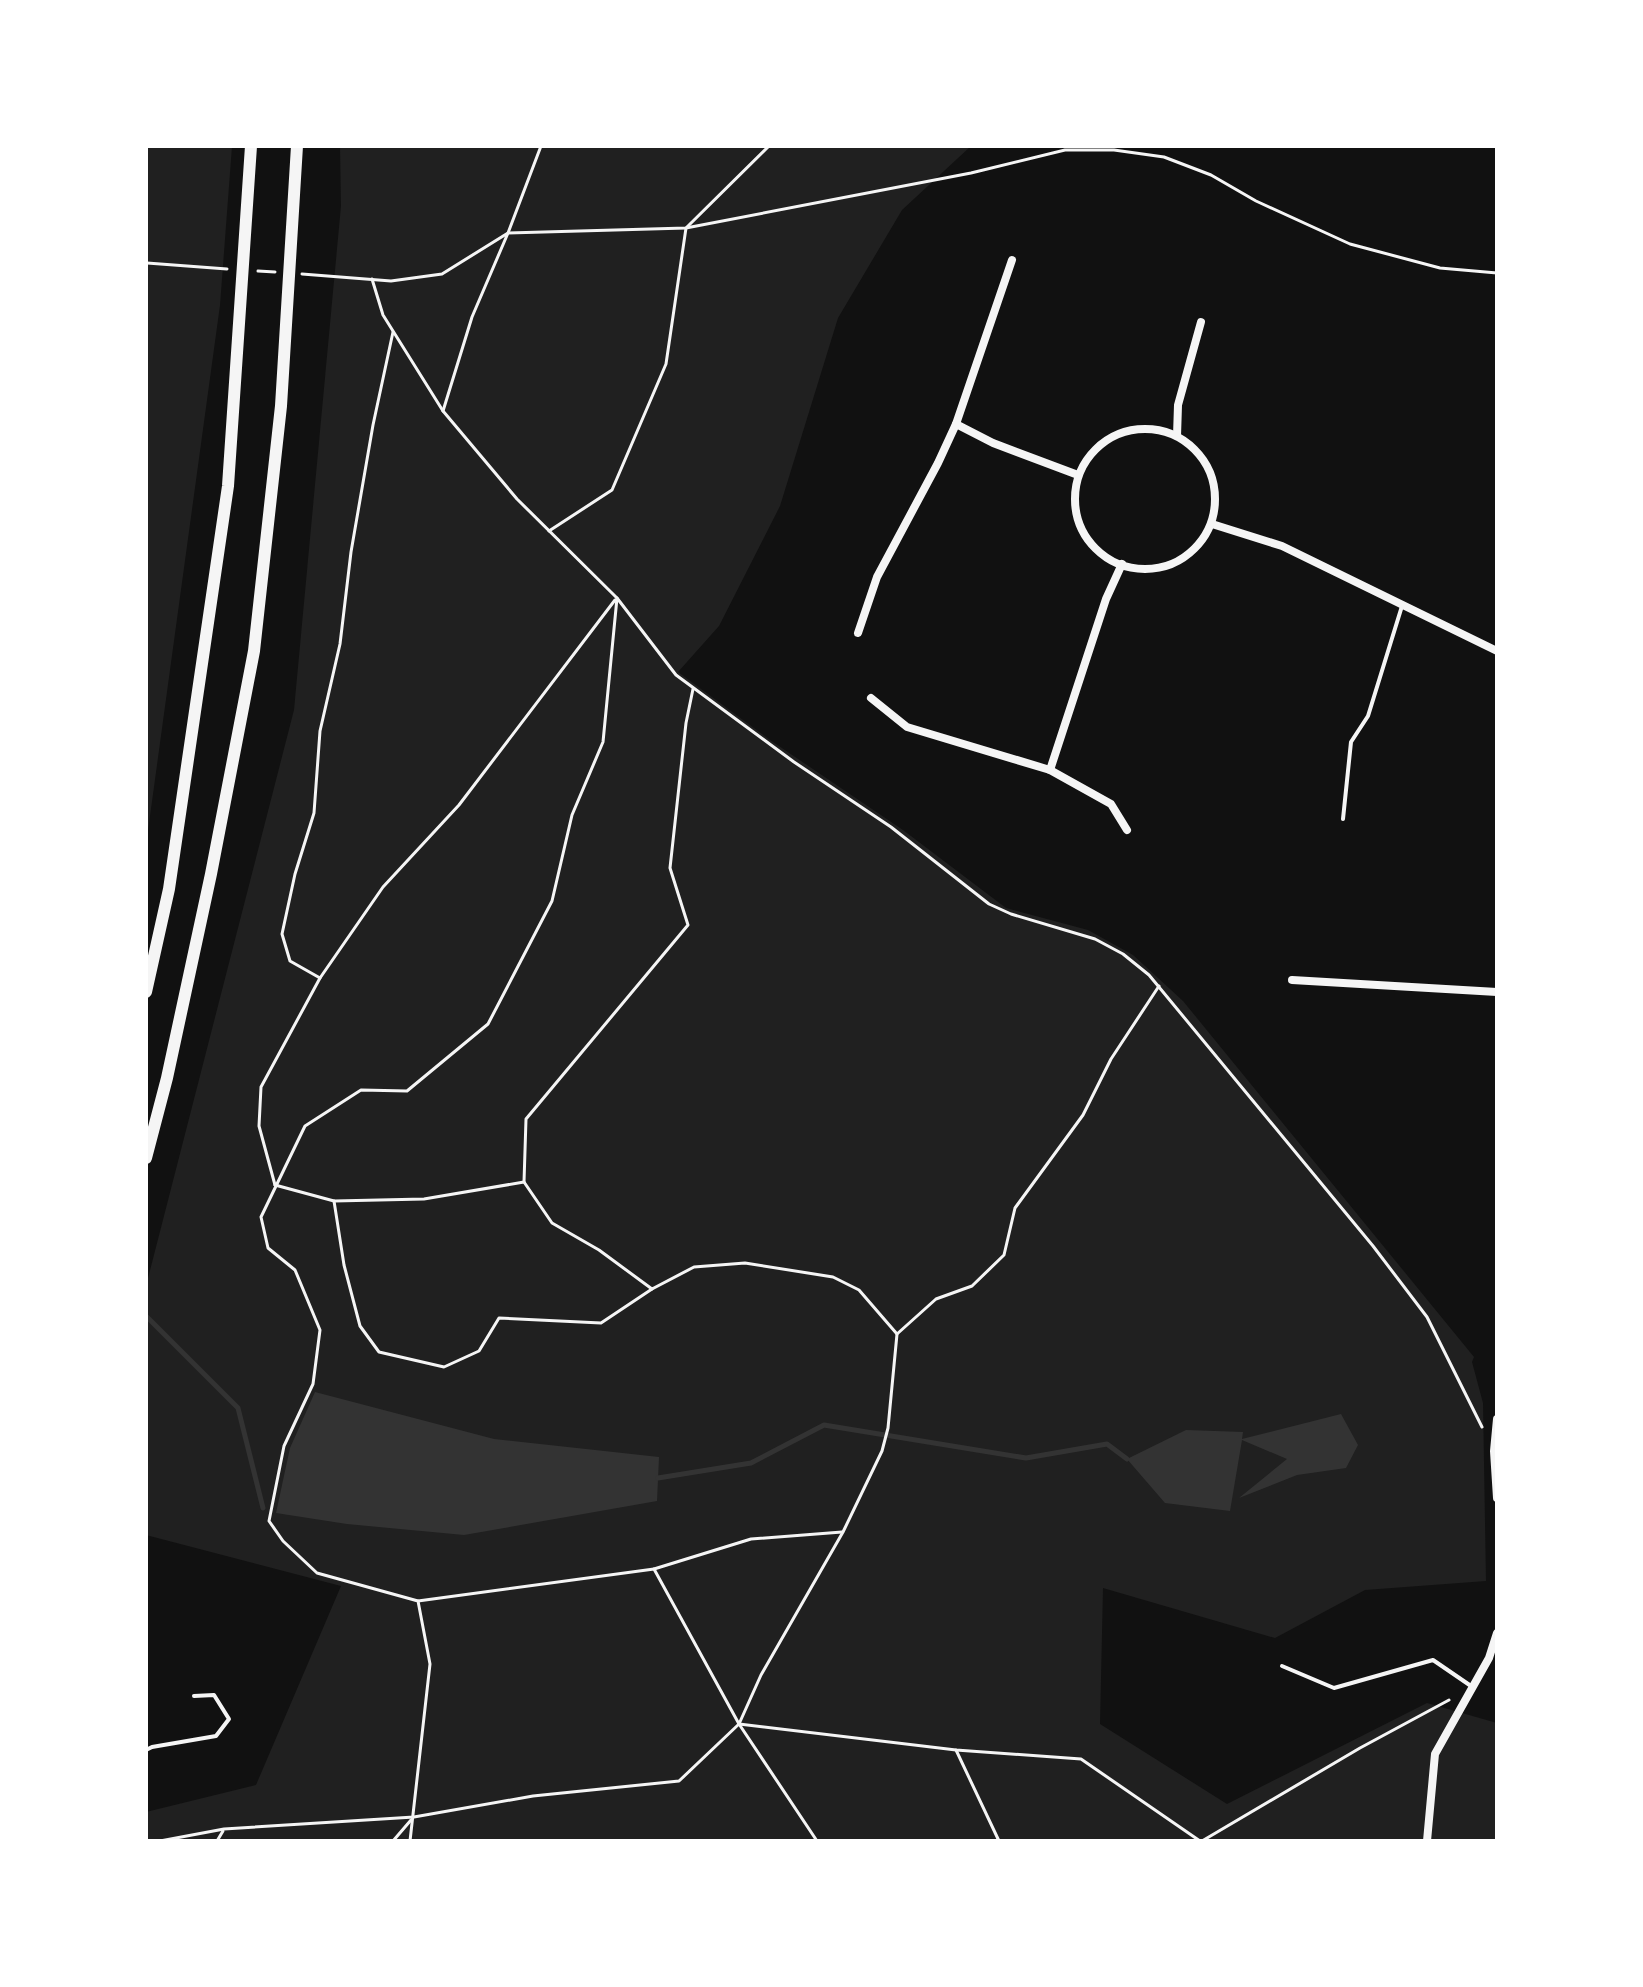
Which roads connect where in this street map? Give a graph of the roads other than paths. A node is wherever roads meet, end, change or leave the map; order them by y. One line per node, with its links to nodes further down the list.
1 (251, 146): 18 (highway)
2 (297, 146): 20 (highway)
3 (1012, 260): 5 (street)
4 (1201, 322): 6 (street)
5 (956, 424): 7 (street); 11 (street)
6 (1177, 436): 7 (street); 8 (street)
7 (1078, 475): 9 (street)
8 (1212, 524): 9 (street); 10 (street)
9 (1122, 564): 14 (street)
10 (1402, 603): 12 (street); 15 (lane)
11 (858, 633)
12 (1497, 651)
13 (871, 698): 14 (street)
14 (1050, 770): 16 (street)
15 (1343, 819)
16 (1127, 830)
17 (1292, 980): 19 (street)
18 (146, 992)
19 (1497, 992)
20 (146, 1158)
21 (1497, 1419): 22 (street)
22 (1497, 1498)
23 (1497, 1633): 25 (street)
24 (1282, 1666): 25 (lane)
25 (1473, 1687): 28 (street)
26 (194, 1696): 27 (lane)
27 (146, 1750)
28 (1427, 1841)

